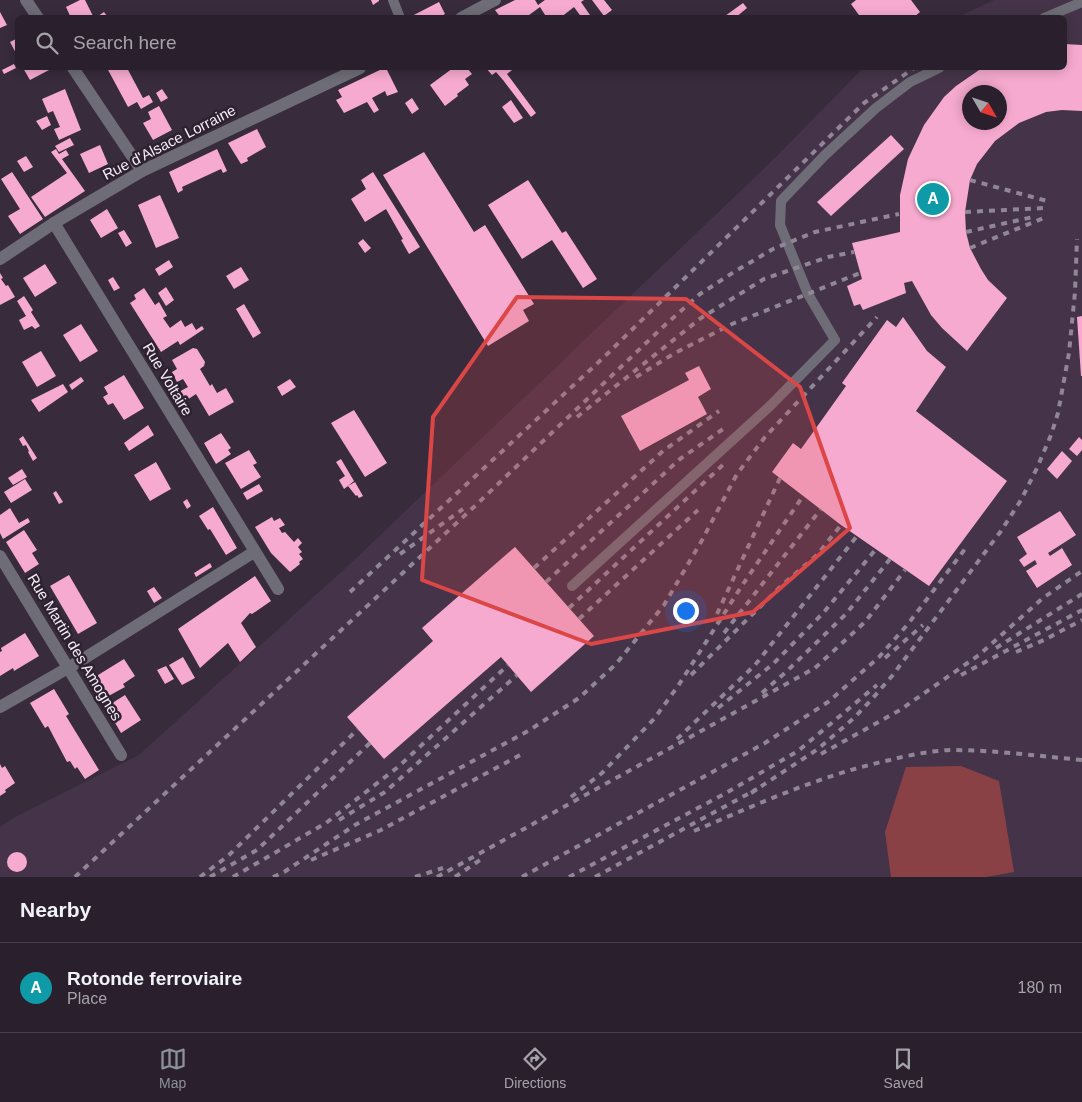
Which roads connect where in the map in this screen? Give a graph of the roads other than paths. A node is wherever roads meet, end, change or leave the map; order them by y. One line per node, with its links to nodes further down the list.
1 (26, 0): 5 (street)
2 (393, 0): 6 (lane)
3 (495, 0): 7 (street)
4 (1082, 2): 8 (lane)
5 (36, 15)
6 (399, 15)
7 (467, 15)
8 (1051, 15)
9 (74, 70): 12 (street)
10 (356, 70): 12 (street, Rue d'Alsace Lorraine)
11 (935, 70): 17 (lane)
12 (142, 171): 13 (street, Rue d'Alsace Lorraine)
13 (54, 222): 14 (street, Rue d'Alsace Lorraine); 15 (street, Rue Voltaire)
14 (0, 259)
15 (254, 552): 18 (street, Rue Voltaire); 19 (street)
16 (0, 556): 19 (street, Rue Martin des Amognes)
17 (572, 586)
18 (278, 589)
19 (68, 667): 20 (street); 21 (street, Rue Martin des Amognes)
20 (0, 707)
21 (121, 755)

